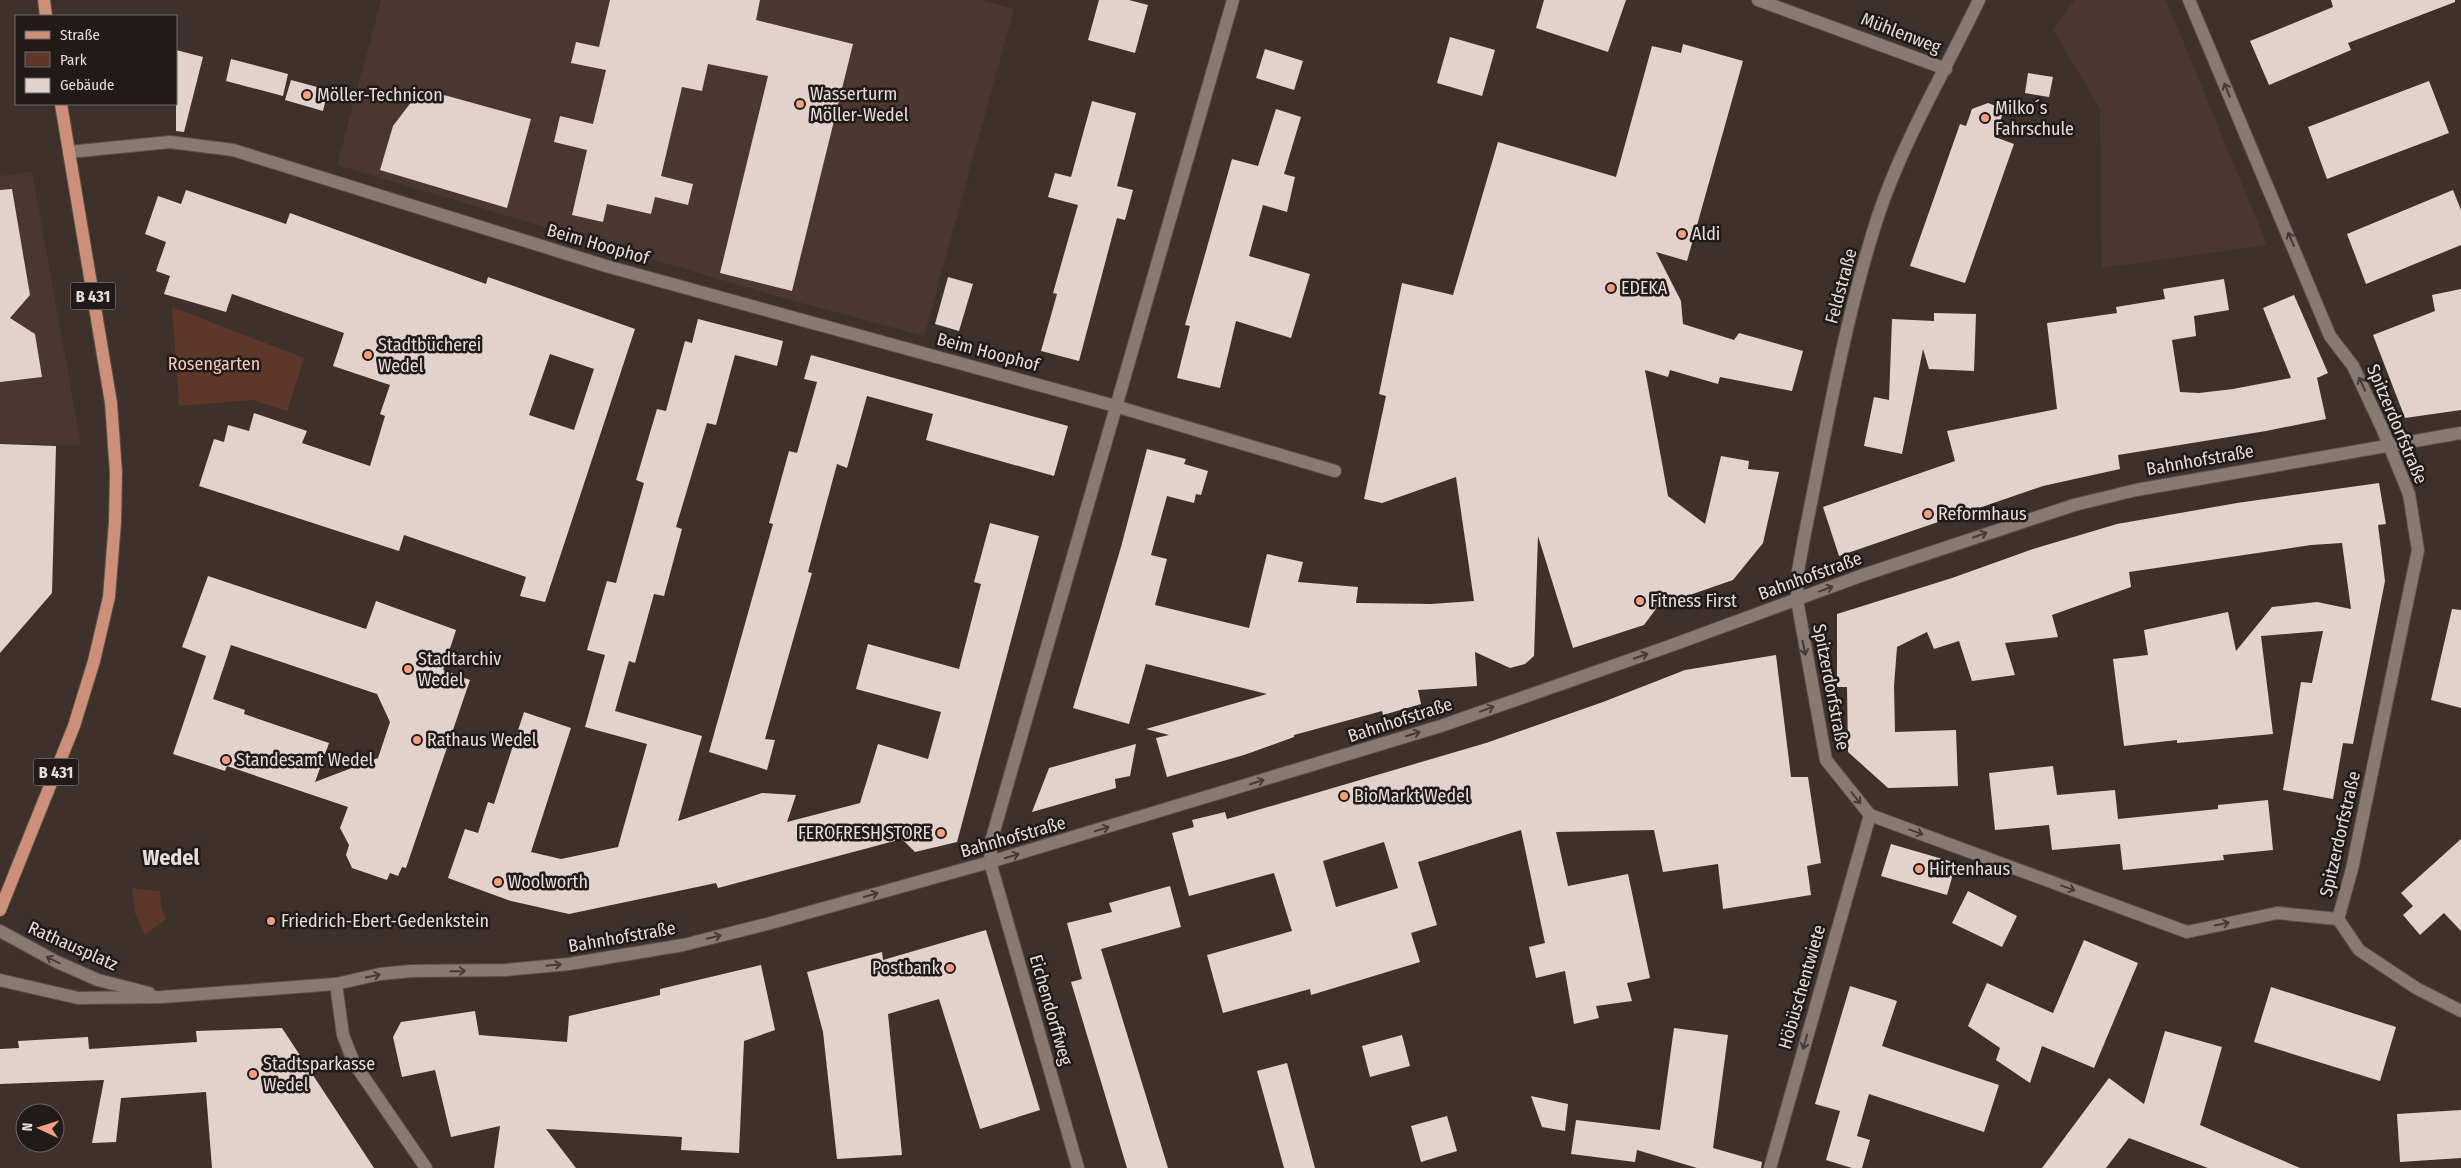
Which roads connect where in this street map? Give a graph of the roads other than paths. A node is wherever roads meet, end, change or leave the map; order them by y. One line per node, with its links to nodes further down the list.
1 (44, 0): 6 (main road)
2 (1233, 0): 10 (street)
3 (1758, 0): 7 (street, Mühlenweg)
4 (1979, 0): 7 (street, Feldstraße)
5 (2189, 0): 12 (street, Spitzerdorfstraße, one-way to 5)
6 (46, 15)
7 (1946, 69): 14 (street, Feldstraße)
8 (61, 105): 9 (main road, B 431)
9 (69, 152): 10 (street, Beim Hoophof); 17 (main road, B 431)
10 (1115, 406): 13 (street, Beim Hoophof); 16 (street)
11 (2461, 433): 12 (street, Bahnhofstraße)
12 (2389, 444): 14 (street, Bahnhofstraße, one-way to 12); 18 (street, Spitzerdorfstraße)
13 (1335, 471)
14 (1797, 600): 15 (street, Spitzerdorfstraße, one-way to 15); 16 (street, Bahnhofstraße, one-way to 14)
15 (1870, 815): 18 (street, Spitzerdorfstraße, one-way to 18); 26 (street, Höbüschentwiete, one-way to 26)
16 (990, 862): 21 (street, Bahnhofstraße, one-way to 16); 25 (street, Eichendorffweg)
17 (0, 910)
18 (2338, 919): 23 (street, Spitzerdorfstraße)
19 (0, 931): 22 (street, Rathausplatz, one-way to 19)
20 (0, 980): 22 (street, Rathausplatz)
21 (336, 984): 22 (street, Rathausplatz); 24 (street)
22 (162, 997)
23 (2461, 1011)
24 (426, 1168)
25 (1078, 1168)
26 (1770, 1168)

